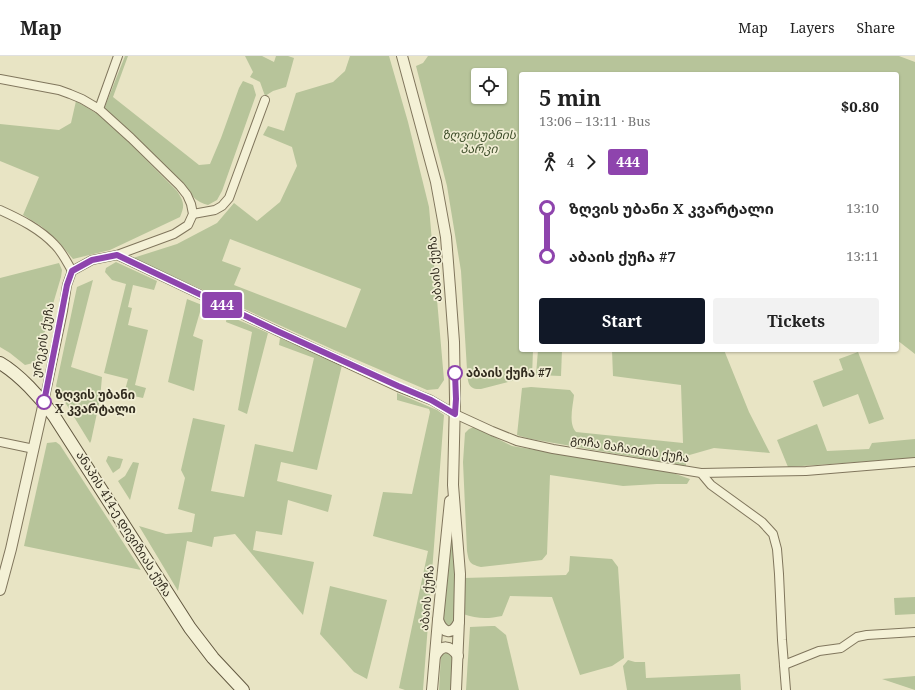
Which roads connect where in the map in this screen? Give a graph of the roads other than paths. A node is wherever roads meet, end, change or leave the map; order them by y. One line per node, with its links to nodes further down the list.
1 (118, 56): 5 (street)
2 (402, 56): 12 (street, აბაის ქუჩა)
3 (0, 79): 5 (street)
4 (265, 100): 7 (street)
5 (99, 109): 7 (street)
6 (0, 210): 9 (street)
7 (193, 214): 8 (street)
8 (117, 255): 9 (street); 12 (street, გოჩა მაჩაიძის ქუჩა)
9 (72, 271): 11 (street, ურეკის ქუჩა)
10 (0, 363): 11 (main road, ანაპის 414-ე დივიზიას ქუჩა)
11 (44, 402): 14 (street, ურეკის ქუჩა); 25 (main road, ანაპის 414-ე დივიზიას ქუჩა)
12 (455, 414): 16 (street, გოჩა მაჩაიძის ქუჩა); 17 (street, აბაის ქუჩა)
13 (0, 442): 14 (street)
14 (34, 449): 18 (street, ურეკის ქუჩა)
15 (915, 462): 16 (street)
16 (701, 473): 24 (street, გოჩა მაჩაიძის ქუჩა)
17 (453, 485): 19 (street, აბაის ქუჩა); 20 (street, აბაის ქუჩა)
18 (0, 590)
19 (438, 620): 20 (street); 22 (street, აბაის ქუჩა)
20 (459, 622): 23 (street, აბაის ქუჩა)
21 (915, 632): 24 (street)
22 (435, 656): 23 (street); 26 (street, აბაის ქუჩა)
23 (458, 656): 27 (street, აბაის ქუჩა)
24 (784, 665): 28 (street, გოჩა მაჩაიძის ქუჩა)
25 (243, 690)
26 (432, 690)
27 (456, 690)
28 (786, 690)

